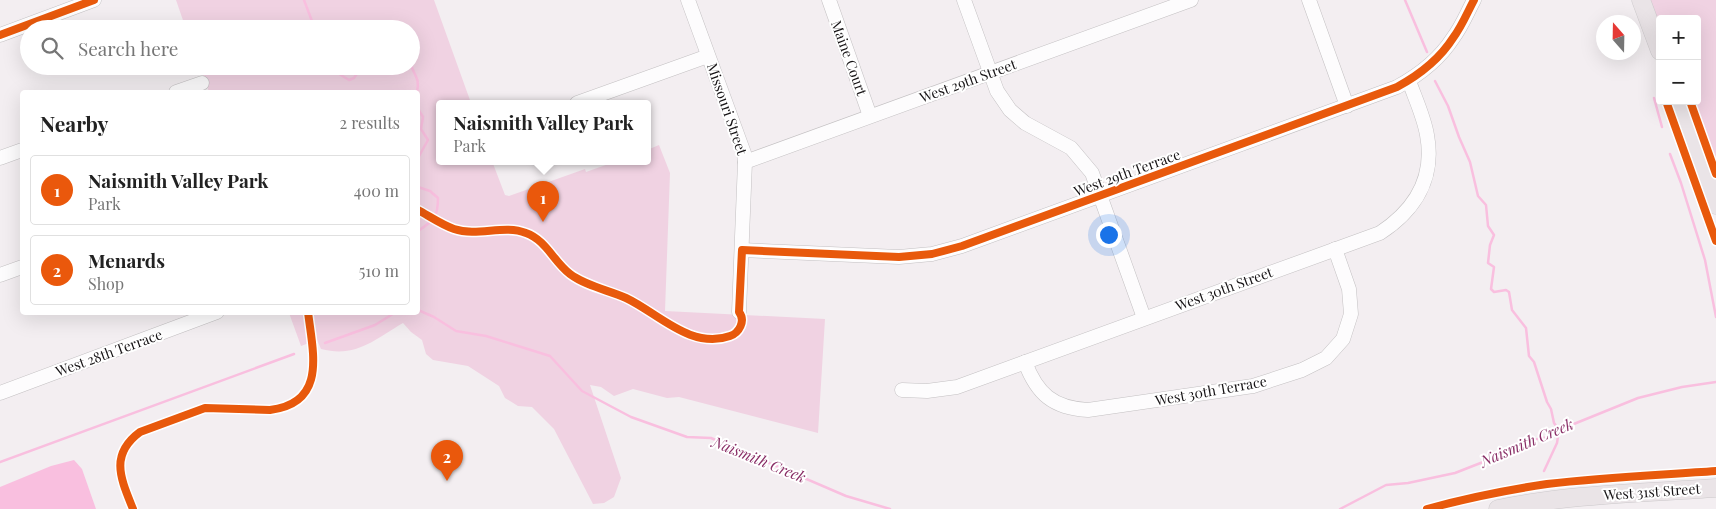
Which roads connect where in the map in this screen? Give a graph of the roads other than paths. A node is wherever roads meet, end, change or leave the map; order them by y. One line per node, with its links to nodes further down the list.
1 (94, 0): 9 (street)
2 (688, 0): 13 (street, Missouri Street)
3 (829, 0): 21 (street, Maine Court)
4 (964, 0): 14 (street)
5 (1191, 0): 14 (street, West 29th Street)
6 (1310, 0): 20 (street)
7 (1474, 0): 15 (street, West 29th Terrace)
8 (1641, 0): 12 (main road)
9 (40, 20)
10 (20, 28): 11 (street)
11 (0, 35)
12 (1656, 41)
13 (708, 56): 18 (street); 24 (street, Missouri Street)
14 (990, 73): 21 (street, West 29th Street); 25 (street)
15 (1409, 80): 20 (street, West 29th Terrace); 27 (street, West 30th Street)
16 (202, 83): 17 (street)
17 (182, 90)
18 (585, 100)
19 (1679, 105): 26 (main road)
20 (1348, 106): 25 (street, West 29th Terrace)
21 (870, 116): 24 (street, West 29th Street)
22 (20, 151): 23 (street)
23 (0, 158)
24 (745, 162): 28 (street, Missouri Street)
25 (1100, 196): 28 (street, West 29th Terrace); 33 (street)
26 (1716, 206)
27 (1335, 249): 33 (street, West 30th Street); 34 (street, West 30th Terrace)
28 (742, 250): 31 (street, Missouri Street)
29 (20, 268): 30 (street)
30 (0, 276)
31 (739, 312)
32 (209, 315): 36 (street, West 28th Terrace)
33 (1144, 318): 34 (street, West 30th Street)
34 (1025, 362): 35 (street, West 30th Street)
35 (902, 390)
36 (0, 393)
37 (1716, 488): 38 (main road, West 31st Street)
38 (1498, 509)

